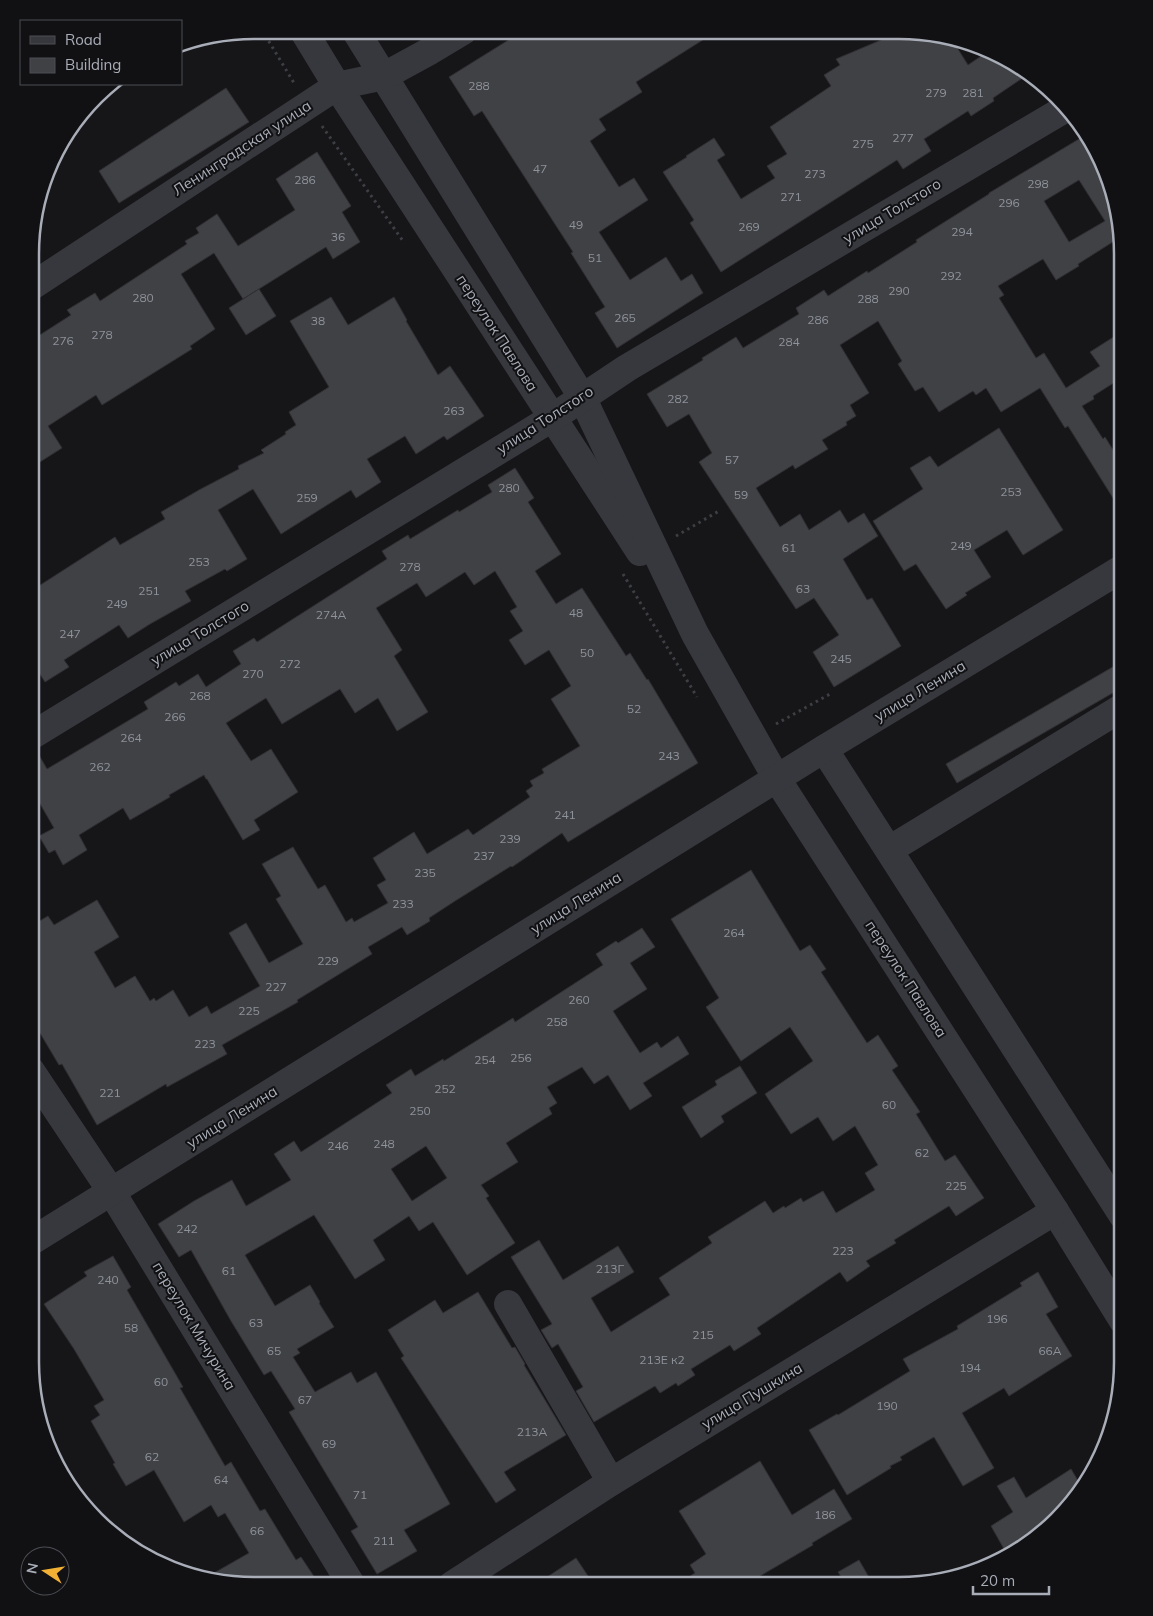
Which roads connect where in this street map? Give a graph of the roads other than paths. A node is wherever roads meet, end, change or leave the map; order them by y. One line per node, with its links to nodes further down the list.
1 (308, 39): 5 (street, переулок Павлова)
2 (361, 39): 4 (street, переулок Павлова)
3 (450, 39): 4 (street, Ленинградская улица)
4 (384, 76): 5 (street, Ленинградская улица); 8 (street, переулок Павлова)
5 (337, 86): 7 (street, Ленинградская улица); 9 (street, переулок Павлова)
6 (1060, 111): 8 (street, улица Толстого)
7 (39, 281)
8 (582, 397): 9 (street, улица Толстого); 11 (street, переулок Павлова)
9 (552, 418): 11 (street, переулок Павлова); 13 (street, улица Толстого)
10 (1114, 573): 14 (street, улица Ленина)
11 (695, 634): 15 (street, переулок Павлова)
12 (1114, 712): 16 (street)
13 (39, 731)
14 (824, 749): 15 (street, улица Ленина); 16 (street)
15 (777, 779): 18 (street, улица Ленина); 20 (street, переулок Павлова)
16 (889, 850): 19 (street)
17 (39, 1084): 18 (street, переулок Мичурина)
18 (112, 1191): 21 (street, улица Ленина); 25 (street, переулок Мичурина)
19 (1114, 1202)
20 (1055, 1211): 23 (street, переулок Павлова); 24 (street, улица Пушкина)
21 (39, 1236)
22 (508, 1304): 24 (street)
23 (1114, 1308)
24 (611, 1482): 26 (street, улица Пушкина)
25 (347, 1577)
26 (464, 1577)

